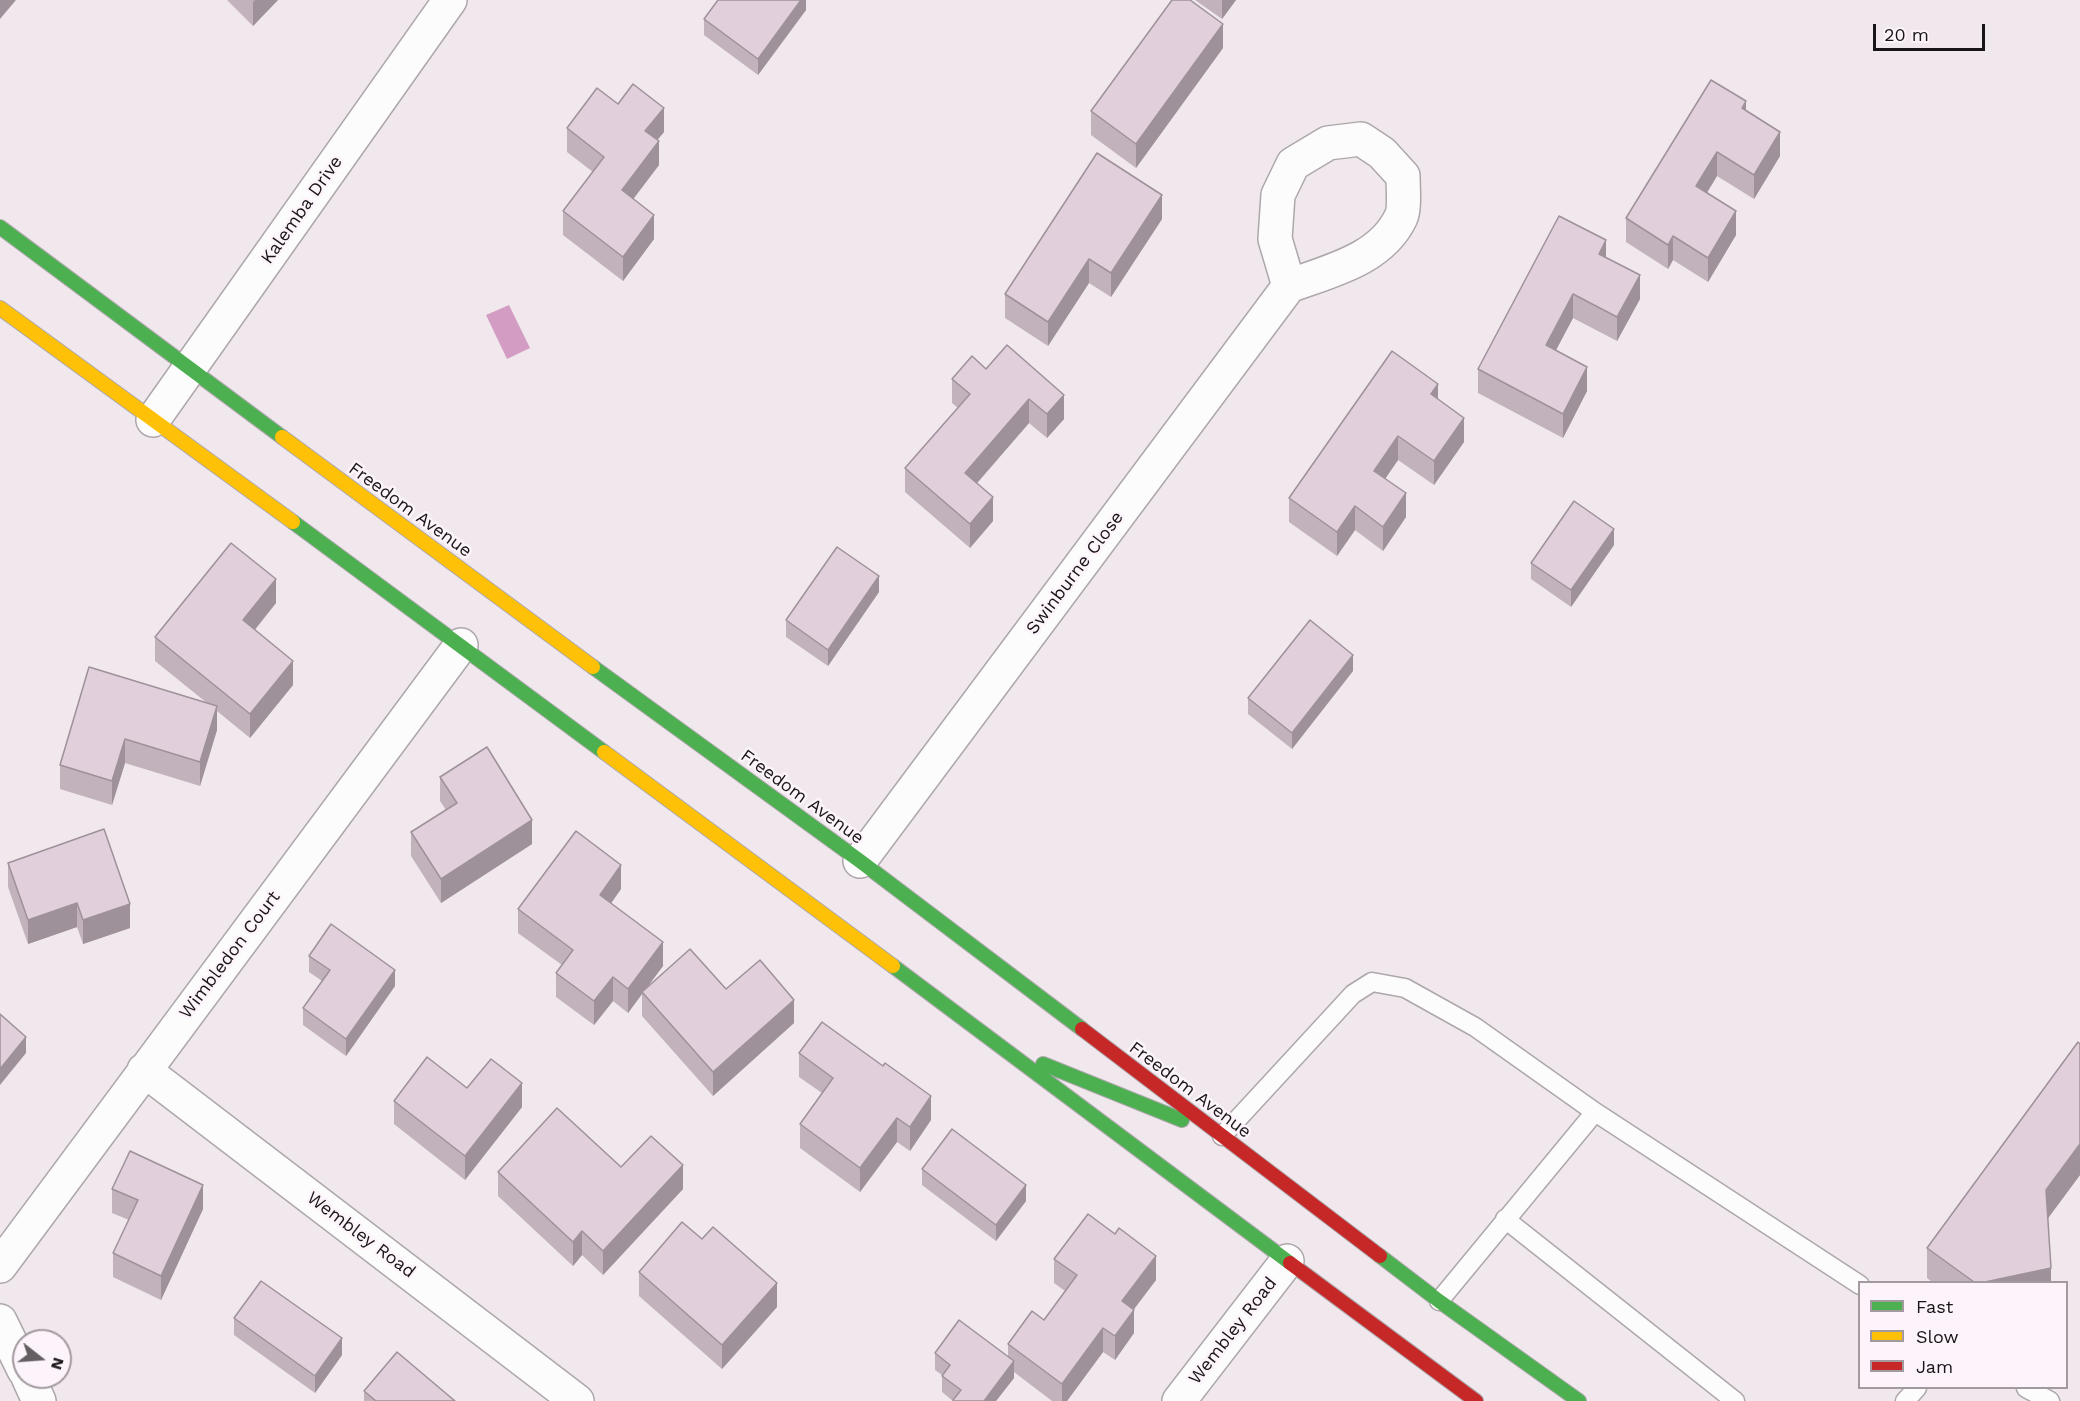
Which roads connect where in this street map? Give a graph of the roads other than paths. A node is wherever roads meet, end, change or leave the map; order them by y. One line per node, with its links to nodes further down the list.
1 (450, 0): 5 (street, Kalemba Drive)
2 (0, 227): 5 (main road, Freedom Avenue)
3 (1289, 286): 3 (street); 8 (street, Swinburne Close)
4 (0, 308): 6 (main road)
5 (189, 369): 6 (street, Kalemba Drive); 8 (main road, Freedom Avenue)
6 (153, 420): 7 (main road)
7 (461, 645): 9 (main road); 10 (street, Wimbledon Court)
8 (860, 861): 12 (main road, Freedom Avenue)
9 (1000, 1047): 12 (main road); 14 (main road)
10 (144, 1070): 15 (street, Wimbledon Court); 22 (street, Wembley Road)
11 (1595, 1112): 12 (lane); 13 (lane); 16 (lane)
12 (1222, 1136): 17 (main road, Freedom Avenue)
13 (1505, 1219): 17 (lane); 26 (lane)
14 (1287, 1261): 23 (street, Wembley Road); 24 (main road)
15 (0, 1266)
16 (1858, 1284)
17 (1438, 1301): 25 (main road, Freedom Avenue)
18 (0, 1321): 19 (street)
19 (12, 1346)
20 (1916, 1389): 27 (lane)
21 (2028, 1389): 28 (lane)
22 (577, 1401)
23 (1179, 1401)
24 (1476, 1401)
25 (1579, 1401)
26 (1735, 1401)
27 (1905, 1401)
28 (2050, 1401)

